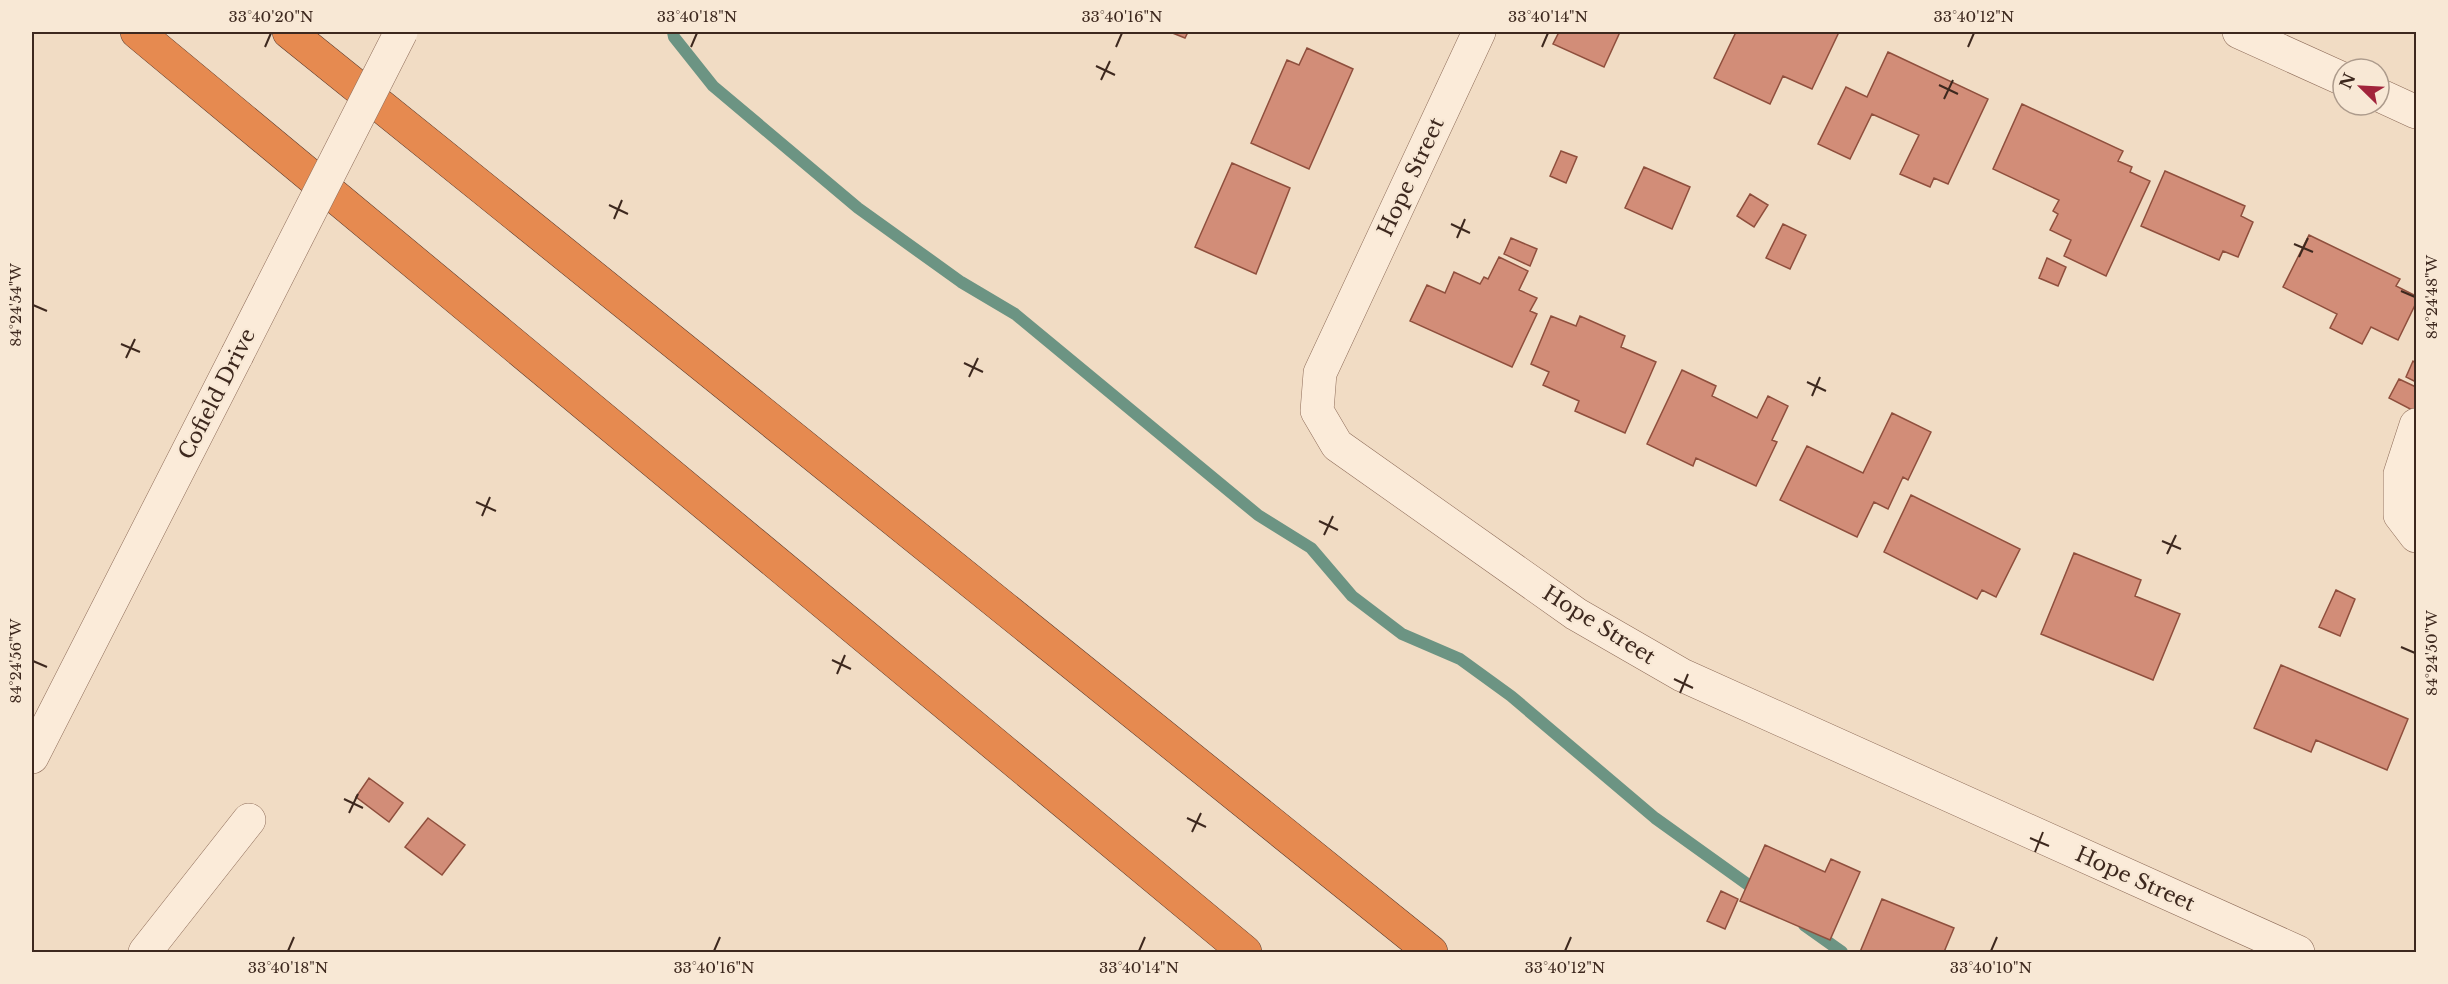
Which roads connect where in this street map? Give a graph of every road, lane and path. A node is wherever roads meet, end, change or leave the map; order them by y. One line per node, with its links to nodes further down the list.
1 (137, 32): 14 (highway)
2 (289, 32): 15 (highway)
3 (401, 32): 11 (street, Cofield Drive, bridge)
4 (1479, 32): 16 (street, Hope Street)
5 (2239, 32): 6 (street)
6 (2331, 74)
7 (2391, 101): 8 (street)
8 (2416, 112)
9 (2416, 425): 10 (street)
10 (2416, 536)
11 (32, 757)
12 (249, 820): 13 (street)
13 (145, 952)
14 (1245, 952)
15 (1431, 952)
16 (2298, 952)

